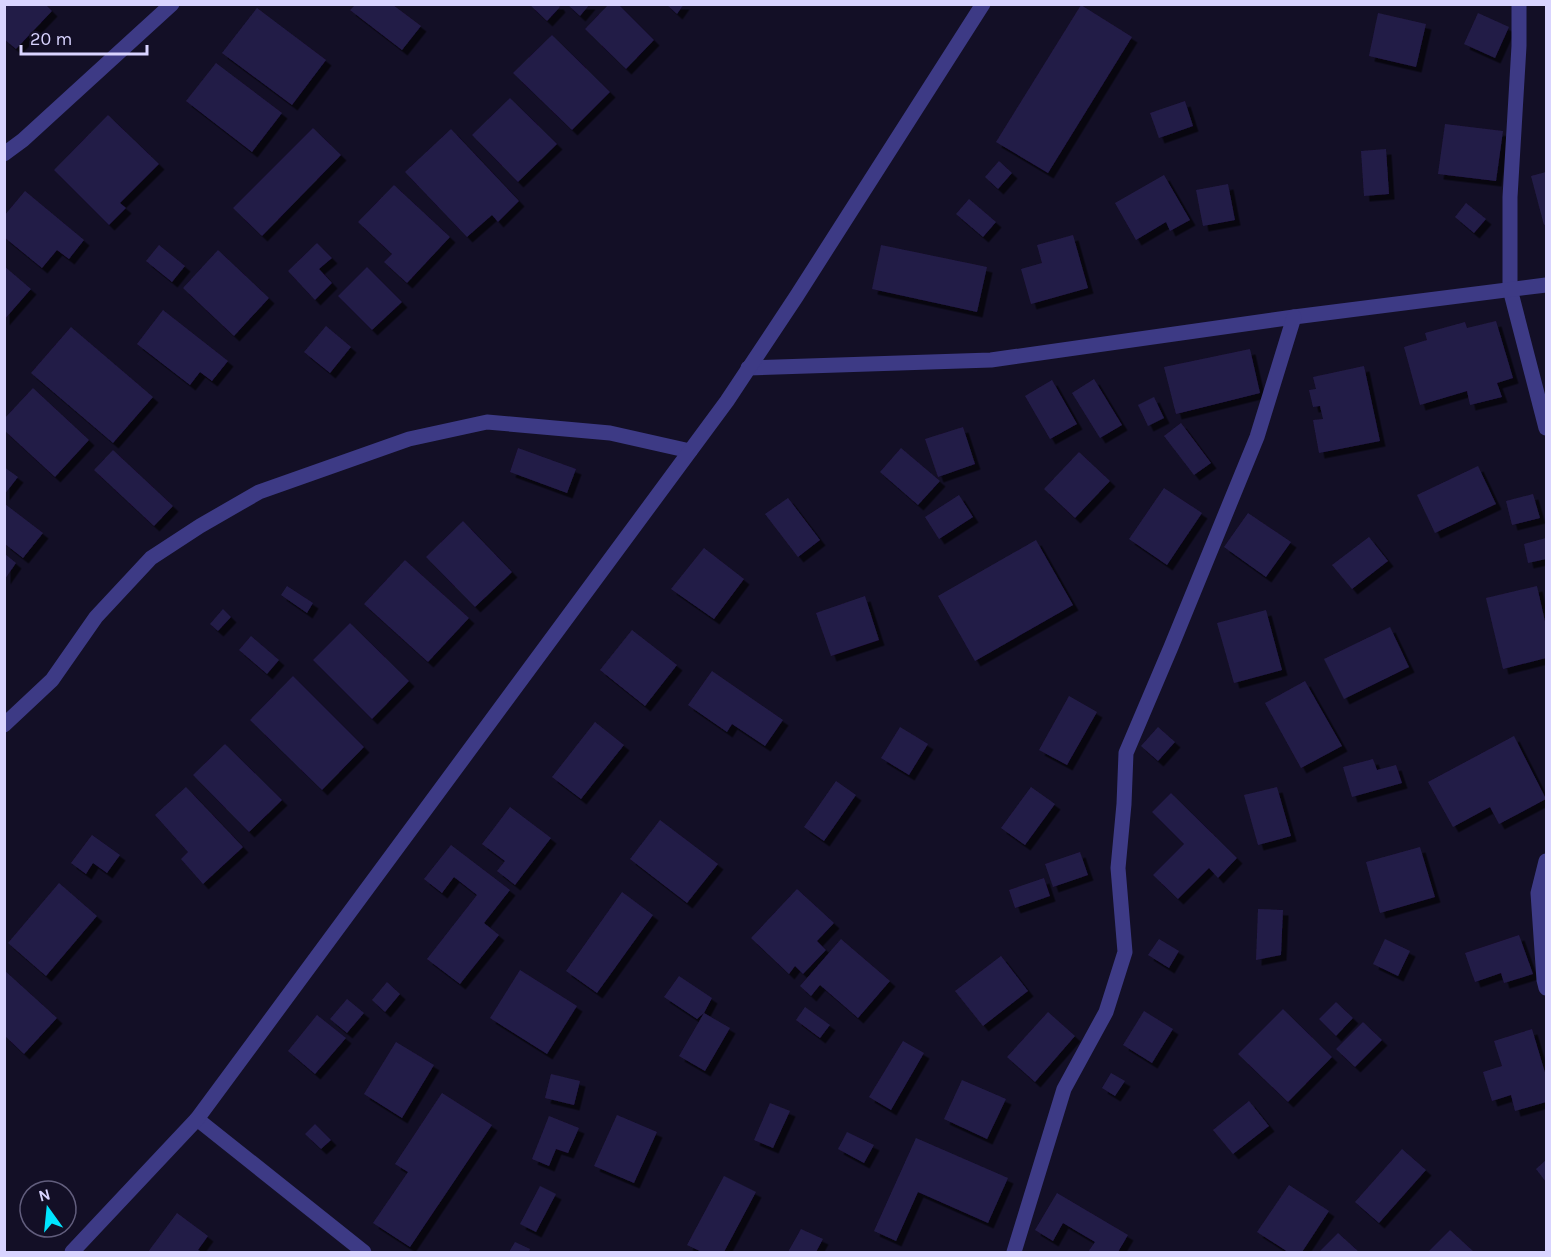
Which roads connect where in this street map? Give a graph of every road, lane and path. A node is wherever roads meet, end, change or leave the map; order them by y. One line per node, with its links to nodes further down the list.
1 (172, 4): 4 (street)
2 (983, 4): 8 (street)
3 (1519, 4): 6 (street)
4 (4, 154)
5 (1546, 285): 6 (street)
6 (1510, 289): 7 (street); 9 (street)
7 (1294, 317): 8 (street); 17 (street)
8 (748, 368): 10 (street)
9 (1546, 428)
10 (690, 451): 11 (street); 14 (street)
11 (4, 725)
12 (1546, 861): 13 (street)
13 (1546, 982)
14 (196, 1119): 15 (street); 16 (street)
15 (72, 1252)
16 (364, 1252)
17 (1014, 1252)

